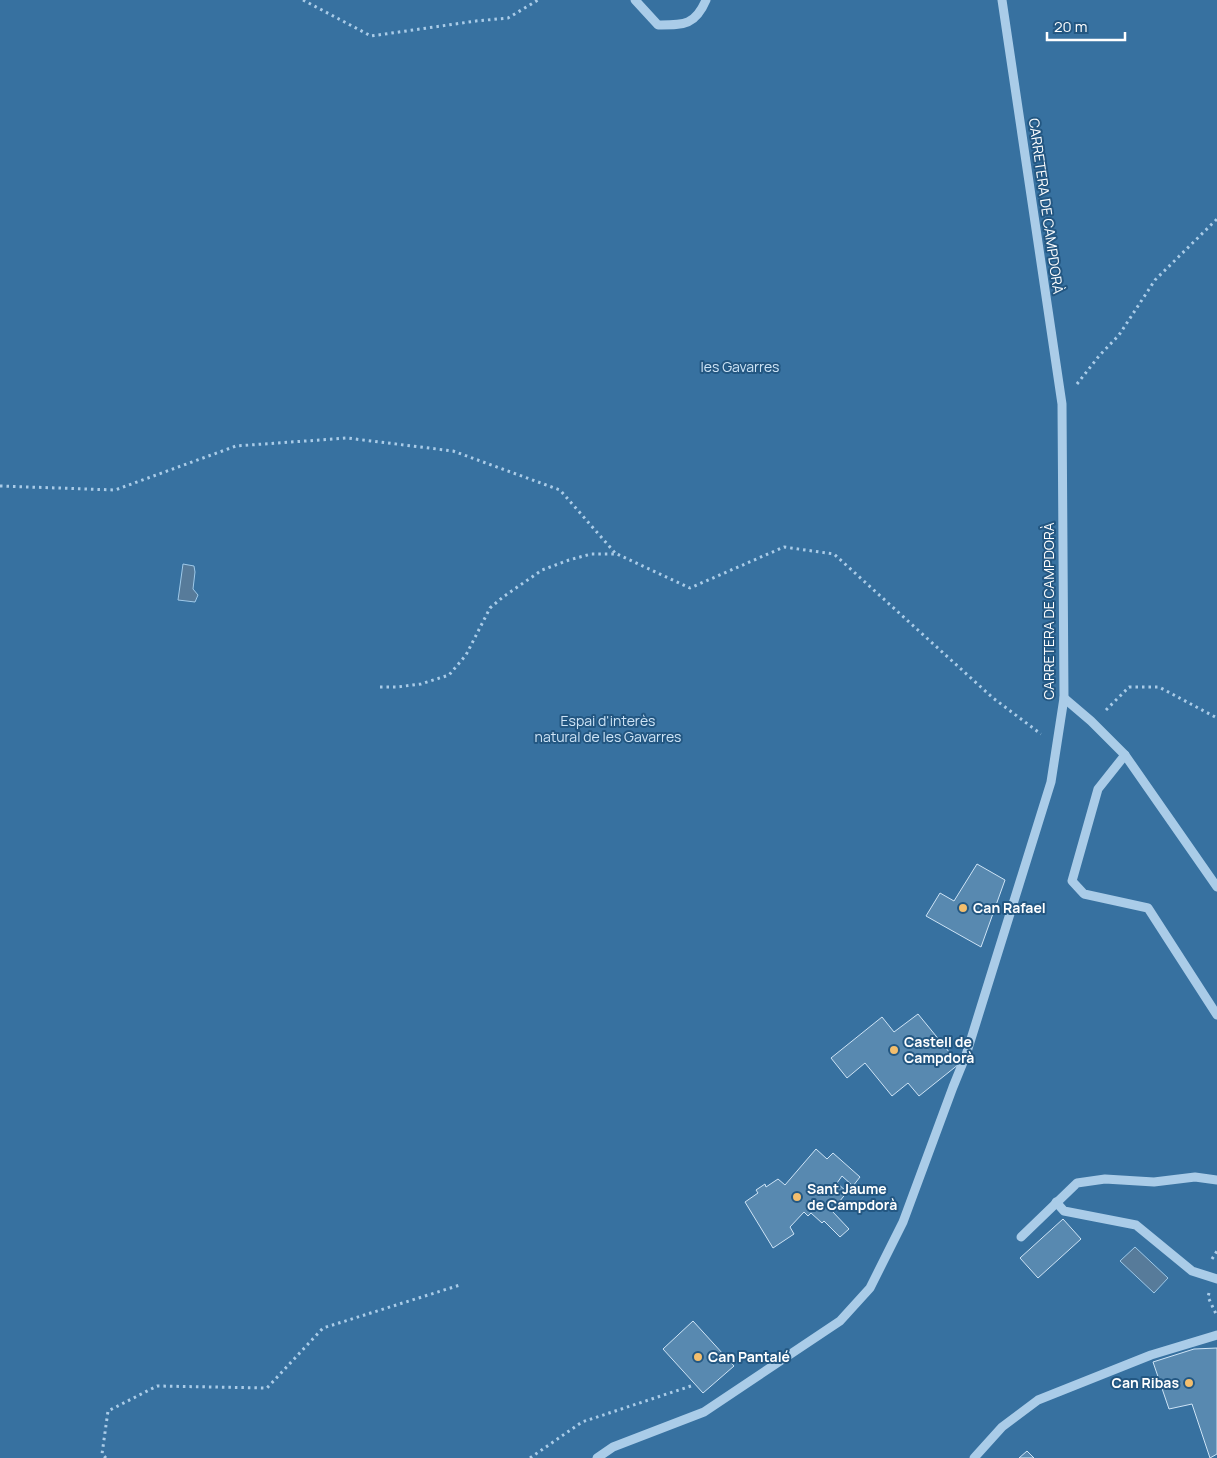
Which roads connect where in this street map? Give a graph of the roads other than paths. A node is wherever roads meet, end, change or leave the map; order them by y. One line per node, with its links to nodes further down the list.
1 (635, 0): 2 (street)
2 (706, 0)
3 (1002, 0): 4 (street, CARRETERA DE CAMPDORÀ)
4 (1064, 698): 5 (street); 13 (street, CARRETERA DE CAMPDORÀ)
5 (1125, 755): 6 (street); 7 (street)
6 (1217, 887)
7 (1217, 1015)
8 (1217, 1180): 9 (street)
9 (1056, 1202): 10 (street); 11 (street)
10 (1021, 1237)
11 (1217, 1279)
12 (1216, 1337): 14 (street)
13 (597, 1458)
14 (974, 1458)

